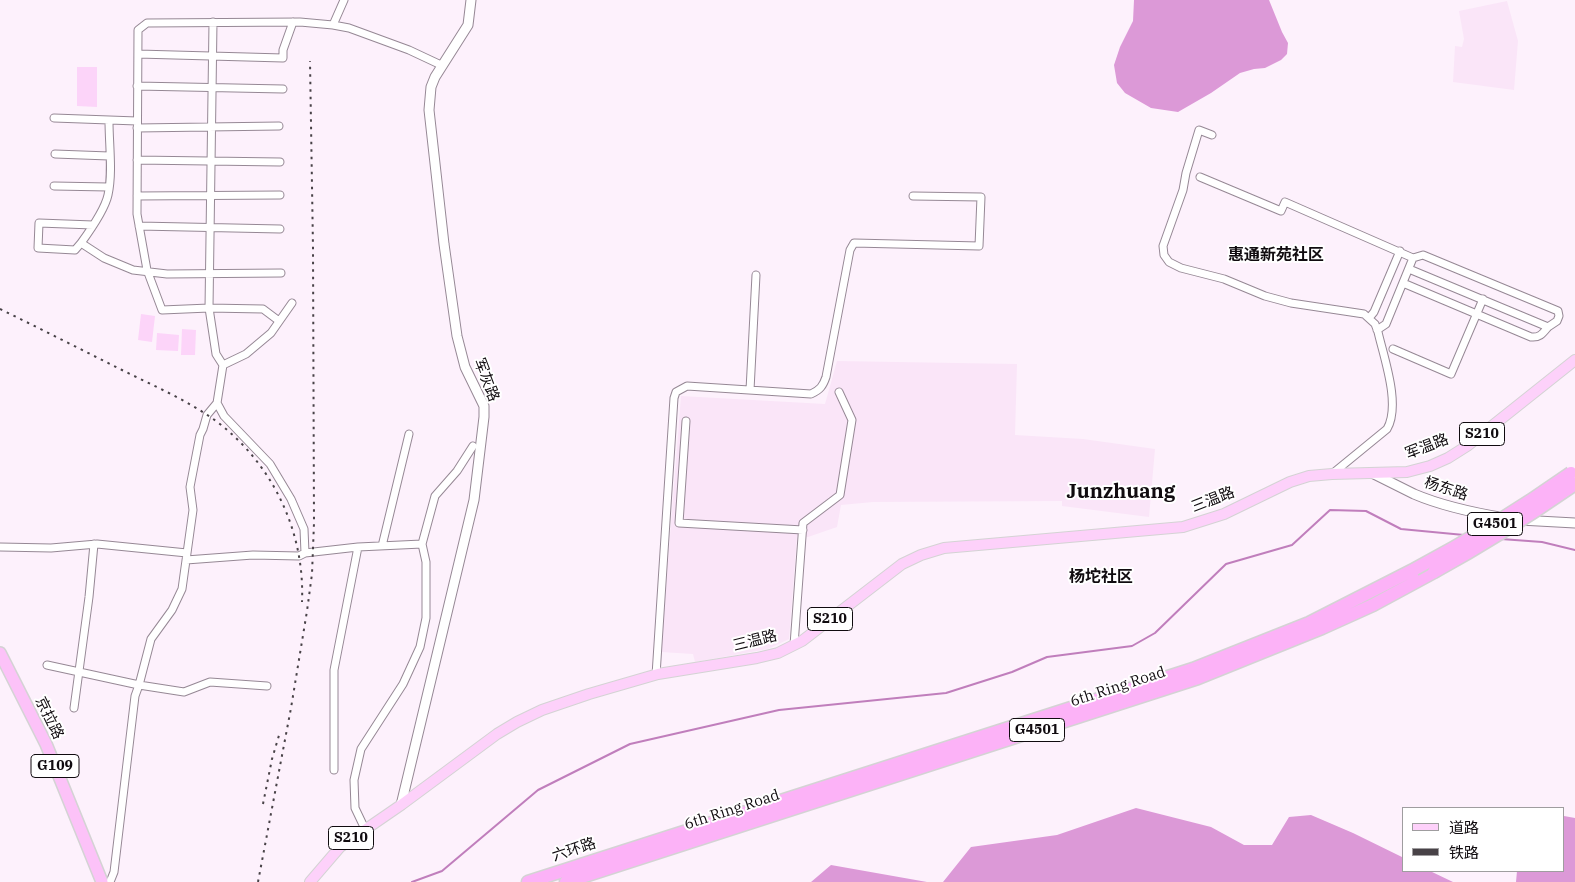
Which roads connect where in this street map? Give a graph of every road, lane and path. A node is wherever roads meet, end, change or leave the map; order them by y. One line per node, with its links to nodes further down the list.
1 (344, 0): 5 (street)
2 (471, 0): 8 (street, 军灰路)
3 (213, 22): 4 (street); 6 (street); 7 (street)
4 (293, 22): 5 (street); 7 (street)
5 (333, 25): 8 (street)
6 (138, 54): 7 (street); 9 (street)
7 (212, 56): 10 (street)
8 (441, 65): 83 (street, 军灰路)
9 (138, 86): 10 (street); 14 (street)
10 (212, 88): 11 (street); 16 (street)
11 (283, 89)
12 (54, 118): 13 (street)
13 (109, 121): 14 (street); 19 (street)
14 (137, 125): 16 (street); 20 (street)
15 (279, 126): 16 (street)
16 (211, 127): 21 (street)
17 (1212, 135): 47 (street)
18 (55, 154): 19 (street)
19 (109, 156): 25 (street)
20 (137, 160): 21 (street); 27 (street)
21 (211, 161): 22 (street); 28 (street)
22 (280, 162)
23 (1200, 177): 35 (street)
24 (54, 186): 25 (street)
25 (108, 187): 30 (street)
26 (280, 195): 28 (street)
27 (137, 196): 28 (street); 31 (street)
28 (211, 196): 32 (street)
29 (913, 196): 54 (street)
30 (94, 225): 34 (street); 34 (street)
31 (139, 226): 32 (street); 38 (street)
32 (210, 228): 33 (street); 40 (street)
33 (280, 229)
34 (81, 243): 38 (street)
35 (1400, 251): 36 (street); 47 (street)
36 (1413, 258): 37 (street); 49 (street)
37 (1409, 269): 42 (street); 43 (street)
38 (148, 272): 40 (street); 45 (street)
39 (281, 273): 40 (street)
40 (210, 274): 45 (street)
41 (756, 276): 54 (street)
42 (1403, 283): 46 (street); 50 (street)
43 (1483, 300): 46 (street); 49 (street)
44 (292, 303): 48 (street)
45 (209, 308): 48 (street); 53 (street)
46 (1477, 314): 49 (street); 51 (street)
47 (1370, 318): 50 (street)
48 (279, 321): 53 (street)
49 (1548, 327)
50 (1378, 330): 61 (street)
51 (1393, 349)
52 (1575, 360): 60 (main road, 军温路 / S210)
53 (223, 364): 56 (street)
54 (750, 390): 78 (street)
55 (840, 392): 65 (street)
56 (217, 403): 71 (street); 72 (street)
57 (686, 420): 65 (street)
58 (409, 434): 68 (street)
59 (472, 446): 67 (street)
60 (1372, 473): 61 (main road, 军温路 / S210); 64 (street, 杨东路)
61 (1332, 474): 63 (main road, 军温路 / S210)
62 (1574, 476): 85 (highway, 6th Ring Road / G4501, bridge); 85 (highway, 6th Ring Road / G4501, bridge)
63 (1290, 482): 73 (main road, 三温路 / S210)
64 (1575, 523)
65 (803, 530): 73 (street)
66 (94, 544): 69 (street); 72 (street); 76 (street)
67 (422, 544): 68 (street); 84 (street)
68 (382, 546): 70 (street)
69 (0, 547)
70 (358, 547): 71 (street); 82 (street)
71 (305, 553): 72 (street)
72 (187, 556): 79 (street)
73 (794, 645): 78 (main road, 三温路 / S210)
74 (0, 653): 77 (highway, 京拉路 / G109)
75 (47, 665): 76 (street)
76 (79, 672): 79 (street); 81 (street)
77 (5, 674): 86 (highway, 京拉路 / G109)
78 (656, 675): 83 (main road, 三温路 / S210)
79 (139, 685): 80 (street); 87 (street)
80 (267, 686)
81 (74, 708)
82 (334, 770)
83 (401, 805): 84 (main road, 三温路 / S210)
84 (365, 829): 88 (main road, 三温路 / S210)
85 (630, 855): 89 (highway, 六环路 / G4501); 90 (highway, 六环路 / G4501)
86 (102, 882)
87 (110, 882)
88 (310, 882)
89 (528, 882)
90 (566, 882)

